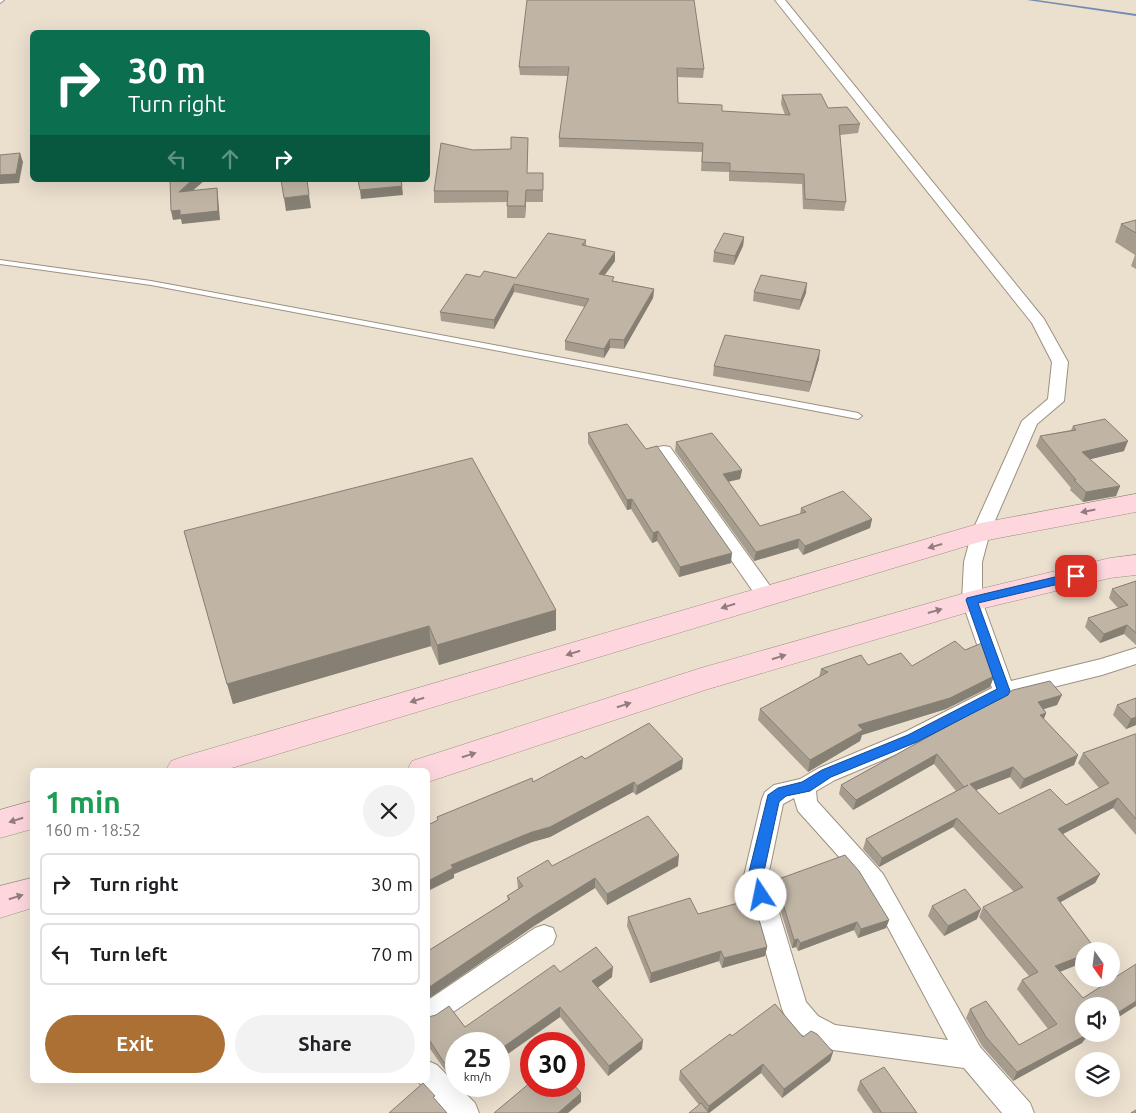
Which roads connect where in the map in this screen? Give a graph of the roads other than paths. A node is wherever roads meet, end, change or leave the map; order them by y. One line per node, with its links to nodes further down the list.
1 (780, 0): 6 (street)
2 (0, 262): 3 (lane)
3 (858, 416)
4 (664, 451): 8 (street)
5 (1136, 503): 6 (street, one-way to 6)
6 (981, 532): 8 (street, one-way to 8); 9 (street)
7 (1136, 565): 9 (street)
8 (766, 595): 12 (street, one-way to 12)
9 (972, 600): 11 (street); 13 (street, one-way to 9)
10 (1136, 656): 11 (street)
11 (1004, 691): 14 (street)
12 (189, 768)
13 (429, 768)
14 (805, 787): 21 (street); 21 (street)
15 (30, 816): 16 (street, one-way to 16)
16 (0, 824)
17 (30, 894): 18 (street, one-way to 17)
18 (0, 902)
19 (544, 936): 20 (street)
20 (430, 1013)
21 (971, 1056): 24 (street)
22 (430, 1076): 23 (street)
23 (465, 1113)
24 (1020, 1113)

